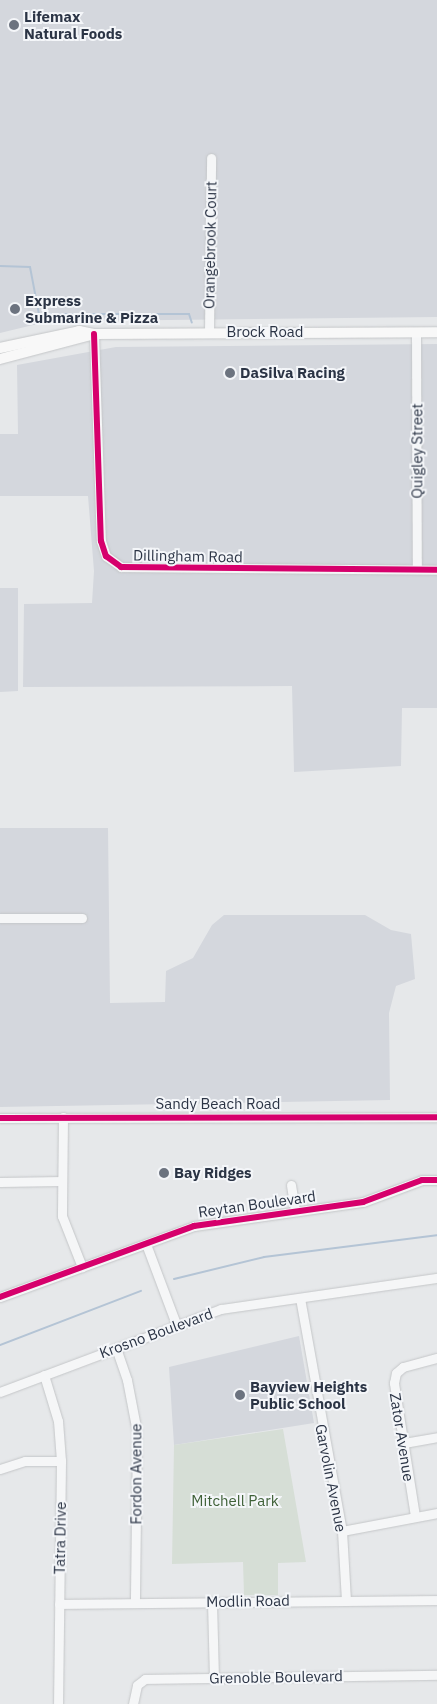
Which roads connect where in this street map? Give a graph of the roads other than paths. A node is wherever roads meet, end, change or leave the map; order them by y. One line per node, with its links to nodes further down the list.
1 (211, 158): 2 (street, Orangebrook Court)
2 (209, 332): 3 (main road, Brock Road); 5 (main road, Brock Road)
3 (416, 332): 4 (main road, Brock Road); 8 (street, Quigley Street)
4 (437, 332)
5 (94, 334): 6 (main road, Brock Road); 7 (main road, Brock Road); 8 (street, Dillingham Road)
6 (0, 348)
7 (0, 359)
8 (417, 569): 9 (street, Dillingham Road)
9 (437, 570)
10 (0, 918): 11 (street)
11 (82, 918)
12 (62, 1117): 13 (street, Sandy Beach Road); 14 (street, Sandy Beach Road); 16 (street)
13 (437, 1117)
14 (0, 1118)
15 (437, 1180): 19 (street, Reytan Boulevard)
16 (62, 1181): 17 (street); 21 (street)
17 (0, 1182)
18 (291, 1185): 19 (street)
19 (295, 1211): 20 (street, Reytan Boulevard)
20 (146, 1244): 21 (street, Reytan Boulevard); 25 (street)
21 (82, 1267): 23 (street, Reytan Boulevard)
22 (437, 1278): 24 (street, Krosno Boulevard)
23 (0, 1298)
24 (300, 1298): 25 (street, Krosno Boulevard); 36 (street, Garvolin Avenue)
25 (176, 1324): 26 (street, Krosno Boulevard)
26 (116, 1348): 28 (street, Krosno Boulevard); 40 (street, Fordon Avenue)
27 (437, 1358): 31 (street, Zator Avenue)
28 (44, 1375): 29 (street, Krosno Boulevard); 32 (street, Tatra Drive)
29 (0, 1392)
30 (437, 1437): 31 (street)
31 (404, 1443): 35 (street, Zator Avenue)
32 (61, 1461): 33 (street); 41 (street, Tatra Drive)
33 (0, 1470)
34 (437, 1513): 35 (street)
35 (415, 1516): 36 (street)
36 (342, 1531): 37 (street, Garvolin Avenue)
37 (346, 1600): 38 (street, Modlin Road); 39 (street, Modlin Road)
38 (437, 1600)
39 (212, 1602): 40 (street, Modlin Road); 43 (street)
40 (135, 1603): 41 (street, Modlin Road)
41 (59, 1604): 44 (street, Tatra Drive)
42 (437, 1675): 43 (street, Grenoble Boulevard)
43 (214, 1678): 45 (street, Grenoble Boulevard)
44 (58, 1704)
45 (133, 1704)

